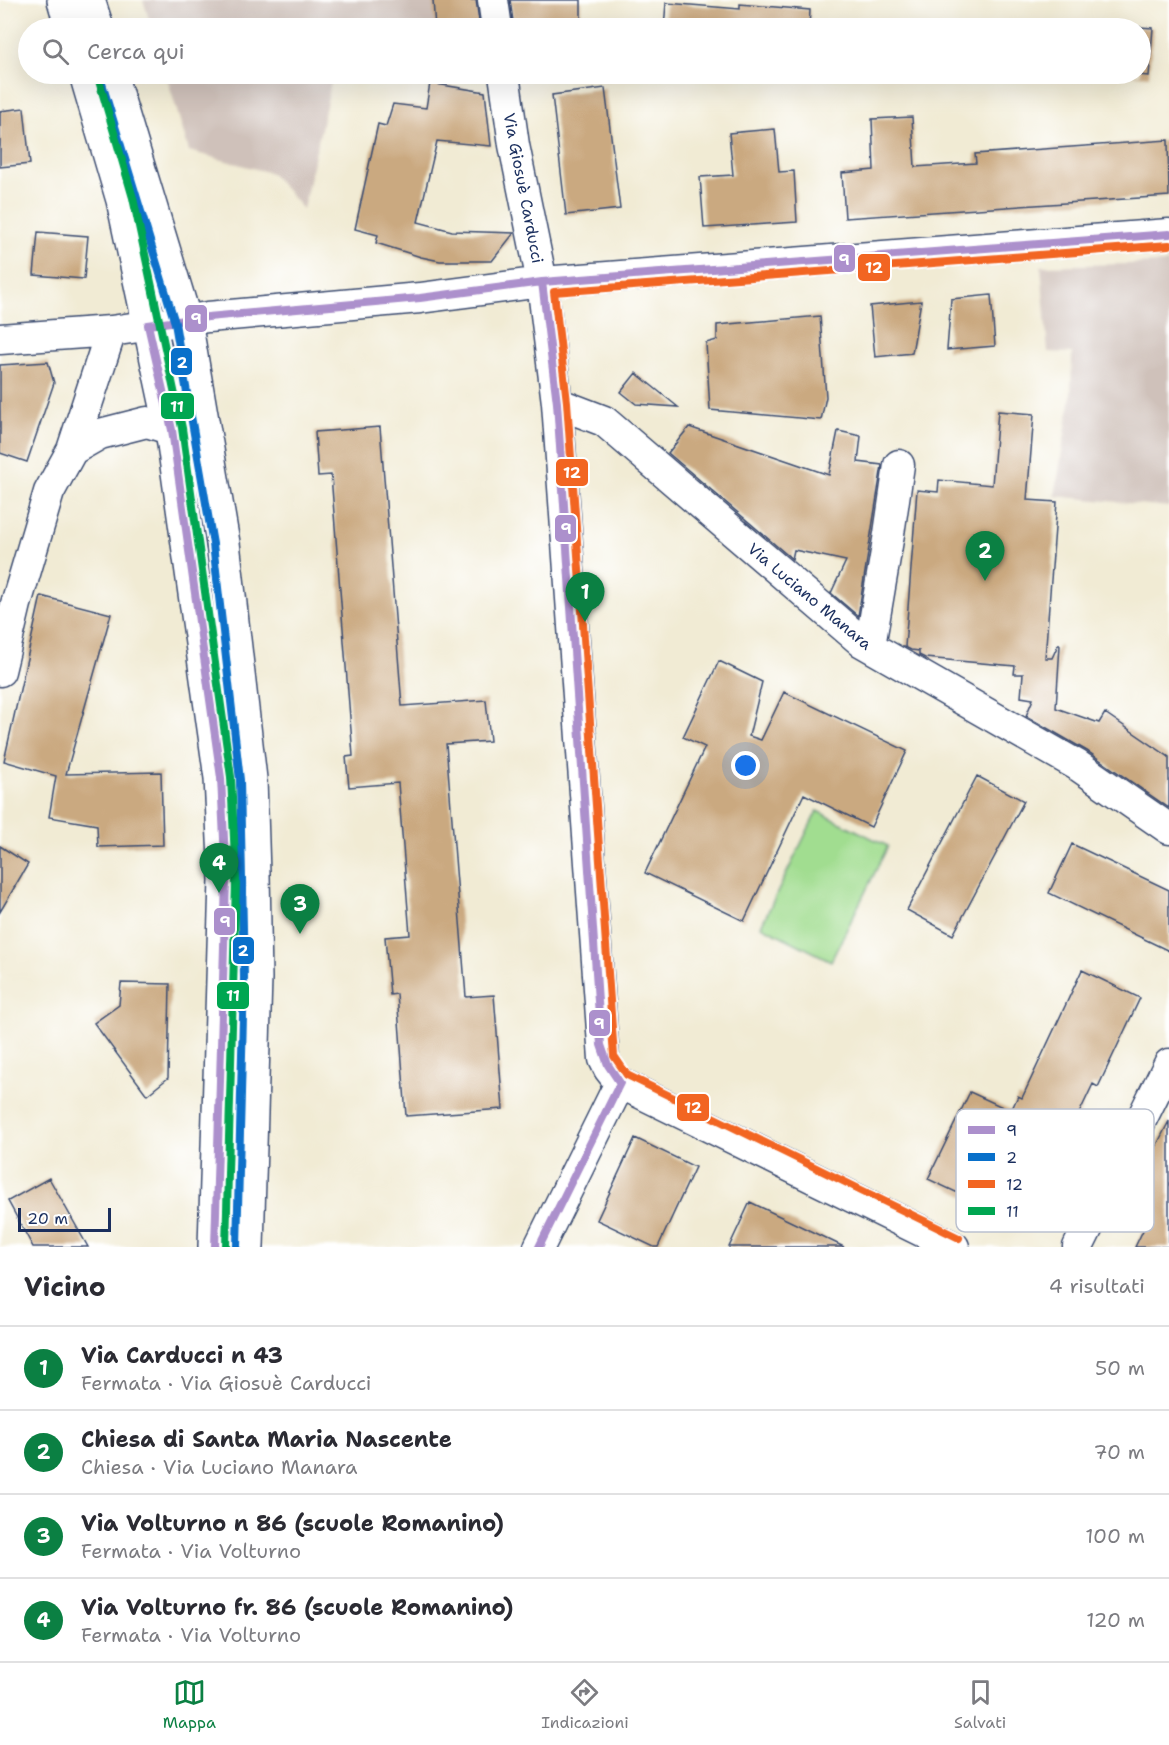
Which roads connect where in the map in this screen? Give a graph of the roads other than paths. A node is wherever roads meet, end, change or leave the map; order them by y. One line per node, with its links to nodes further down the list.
1 (64, 0): 4 (street)
2 (88, 0): 5 (street)
3 (493, 0): 6 (street)
4 (69, 18)
5 (94, 18)
6 (496, 18)
7 (89, 84): 13 (street)
8 (113, 84): 12 (street)
9 (505, 84): 11 (street, Via Giosuè Carducci)
10 (1169, 234): 11 (street)
11 (542, 282): 12 (street); 16 (street, Via Giosuè Carducci)
12 (185, 321): 13 (street); 28 (street)
13 (148, 325): 14 (street); 17 (street)
14 (111, 331): 15 (street); 18 (street)
15 (0, 339)
16 (557, 403): 20 (street, Via Luciano Manara); 24 (street, Via Giosuè Carducci)
17 (172, 430): 18 (street); 27 (street)
18 (72, 450): 21 (street)
19 (899, 465): 20 (street)
20 (870, 646): 22 (street, Via Luciano Manara)
21 (0, 671)
22 (1169, 829)
23 (1169, 1064): 25 (street)
24 (620, 1083): 29 (street); 30 (street)
25 (1147, 1109)
26 (1085, 1232): 31 (street)
27 (215, 1247)
28 (246, 1247)
29 (539, 1247)
30 (954, 1247)
31 (1078, 1247)

